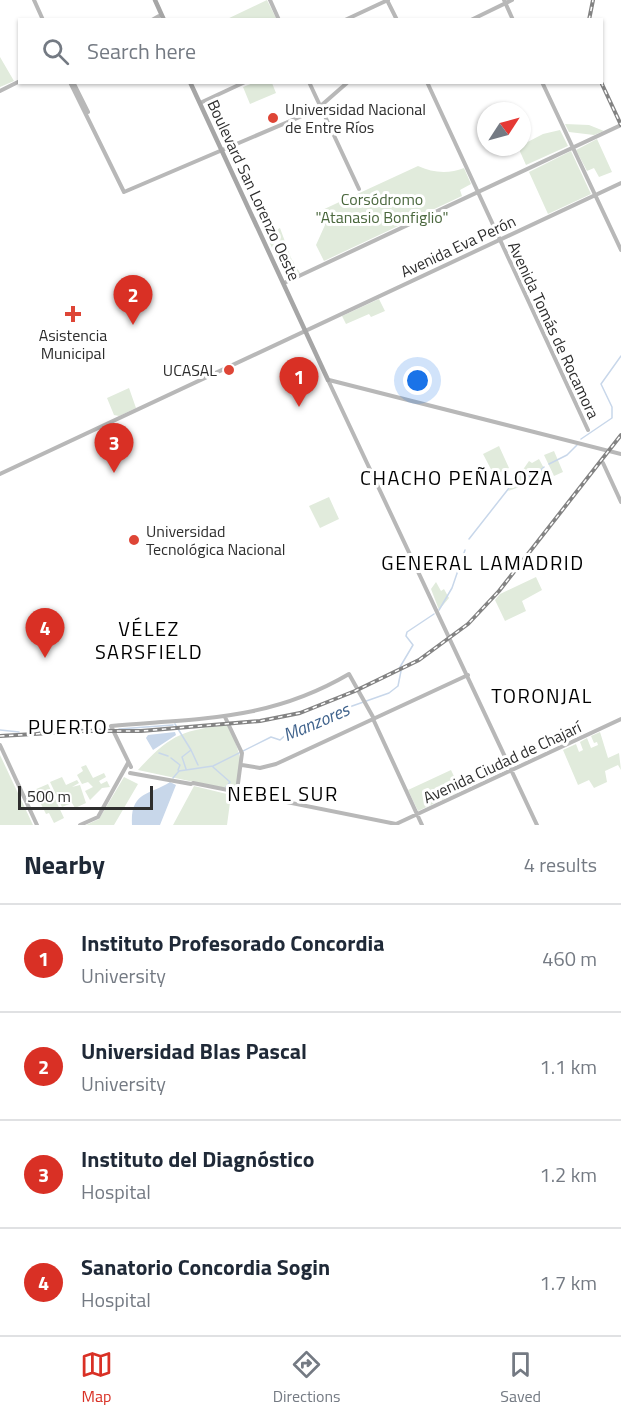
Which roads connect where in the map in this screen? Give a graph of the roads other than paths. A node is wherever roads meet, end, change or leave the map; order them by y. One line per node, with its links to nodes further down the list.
1 (33, 0): 7 (main road)
2 (154, 0): 8 (main road)
3 (270, 0): 9 (main road)
4 (388, 0): 10 (main road); 11 (main road)
5 (512, 0): 6 (main road)
6 (505, 2): 12 (main road); 13 (main road)
7 (41, 18)
8 (161, 18)
9 (278, 18)
10 (349, 18)
11 (396, 18)
12 (475, 18)
13 (512, 18)
14 (18, 82): 22 (main road)
15 (73, 84): 27 (main road)
16 (193, 84): 23 (main road, Boulevard San Lorenzo Oeste)
17 (241, 84): 23 (main road)
18 (310, 84): 24 (main road)
19 (346, 84): 24 (main road)
20 (427, 84): 30 (main road, Avenida Tomás de Rocamora)
21 (543, 84): 26 (main road)
22 (0, 91)
23 (201, 102): 27 (main road, Boulevard San Lorenzo Oeste)
24 (321, 107): 27 (main road); 29 (main road)
25 (621, 125): 26 (main road)
26 (573, 148): 30 (main road); 31 (main road)
27 (223, 150): 34 (main road, Boulevard San Lorenzo Oeste)
28 (621, 183): 31 (main road, Avenida Eva Perón)
29 (358, 189)
30 (476, 193): 32 (main road, Avenida Tomás de Rocamora); 34 (main road)
31 (595, 196): 32 (main road, Avenida Eva Perón); 33 (main road)
32 (499, 241): 35 (main road, Avenida Eva Perón); 37 (main road, Avenida Tomás de Rocamora)
33 (621, 250)
34 (285, 282): 35 (main road, Boulevard San Lorenzo Oeste)
35 (307, 330): 36 (main road, Boulevard San Lorenzo Oeste); 40 (main road, Avenida Eva Perón)
36 (330, 379): 38 (main road); 42 (main road)
37 (588, 430)
38 (621, 454)
39 (603, 463): 41 (main road)
40 (0, 474)
41 (621, 502)
42 (468, 675): 44 (main road); 49 (main road)
43 (226, 718): 44 (main road); 47 (main road); 48 (main road)
44 (372, 720): 47 (main road); 51 (main road)
45 (621, 721): 49 (main road, Avenida Ciudad de Chajarí)
46 (0, 747): 52 (main road)
47 (241, 766): 50 (main road)
48 (129, 770): 50 (main road); 53 (main road)
49 (513, 771): 51 (main road, Avenida Ciudad de Chajarí); 58 (main road)
50 (236, 792): 54 (main road); 55 (main road)
51 (417, 816): 55 (main road, Avenida Ciudad de Chajarí); 56 (main road, Avenida Ciudad de Chajarí); 57 (main road)
52 (37, 825)
53 (80, 825)
54 (383, 825)
55 (392, 825)
56 (400, 825)
57 (422, 825)
58 (537, 825)

